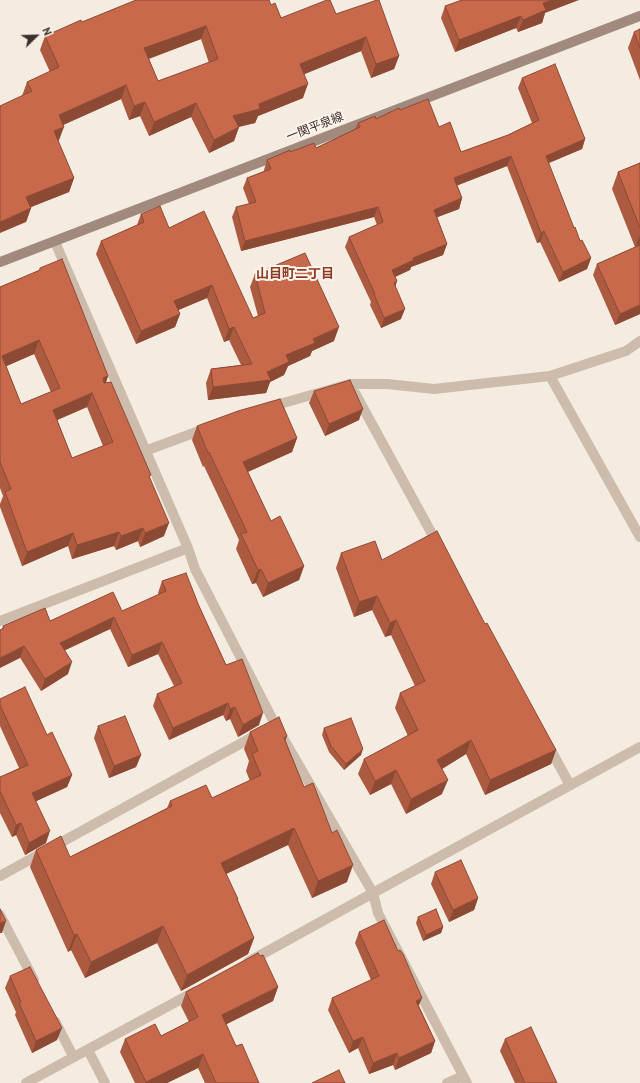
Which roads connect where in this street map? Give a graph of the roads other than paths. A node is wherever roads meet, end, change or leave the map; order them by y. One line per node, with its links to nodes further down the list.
1 (640, 16): 2 (main road, 一関平泉線)
2 (55, 242): 3 (main road, 一関平泉線); 9 (street)
3 (0, 262)
4 (640, 341): 5 (street)
5 (550, 376): 6 (street); 10 (street)
6 (350, 384): 7 (street); 12 (street)
7 (261, 410)
8 (216, 424): 9 (street)
9 (145, 451): 11 (street)
10 (640, 537)
11 (188, 548): 13 (street); 14 (street)
12 (445, 557)
13 (0, 621)
14 (275, 724): 18 (street); 19 (street)
15 (544, 737): 17 (street)
16 (640, 747): 17 (street)
17 (570, 785): 19 (street)
18 (0, 876)
19 (373, 893): 21 (street); 27 (street)
20 (0, 914): 22 (street)
21 (240, 967)
22 (36, 986)
23 (205, 986): 25 (street)
24 (51, 1014): 26 (street)
25 (88, 1050): 26 (street); 29 (street)
26 (73, 1056): 28 (street)
27 (465, 1079): 30 (street)
28 (26, 1083)
29 (105, 1083)
30 (447, 1083)

